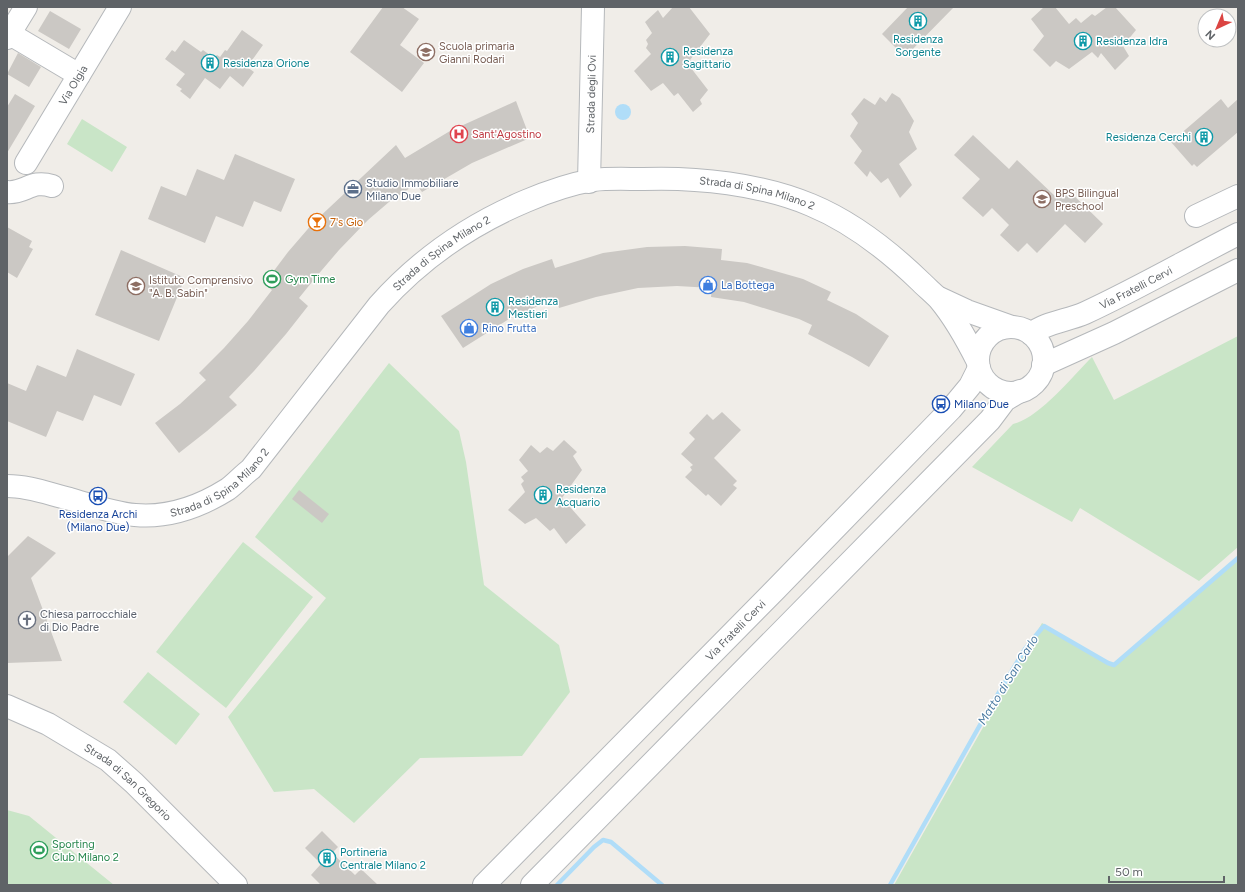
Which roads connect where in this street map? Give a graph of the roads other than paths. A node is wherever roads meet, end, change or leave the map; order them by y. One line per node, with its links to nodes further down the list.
1 (26, 7): 4 (street)
2 (120, 7): 5 (street, Via Olgia)
3 (593, 7): 7 (street, Strada degli Ovi)
4 (8, 36): 5 (street)
5 (79, 75): 6 (street, Via Olgia)
6 (26, 163)
7 (589, 182): 14 (street, Strada di Spina Milano 2); 19 (street, Strada di Spina Milano 2)
8 (52, 186): 9 (street)
9 (7, 192)
10 (1238, 196): 11 (street)
11 (1196, 216)
12 (1238, 234): 15 (street, Via Fratelli Cervi)
13 (1238, 270): 16 (street)
14 (938, 298): 15 (street, Strada di Spina Milano 2); 17 (street, Strada di Spina Milano 2)
15 (1022, 330): 16 (street); 17 (street)
16 (1043, 364): 18 (street)
17 (979, 365): 18 (street); 22 (street, Via Fratelli Cervi)
18 (1020, 391): 23 (street)
19 (7, 486)
20 (7, 706): 21 (street, Strada di San Gregorio)
21 (236, 884)
22 (484, 885)
23 (532, 885)

